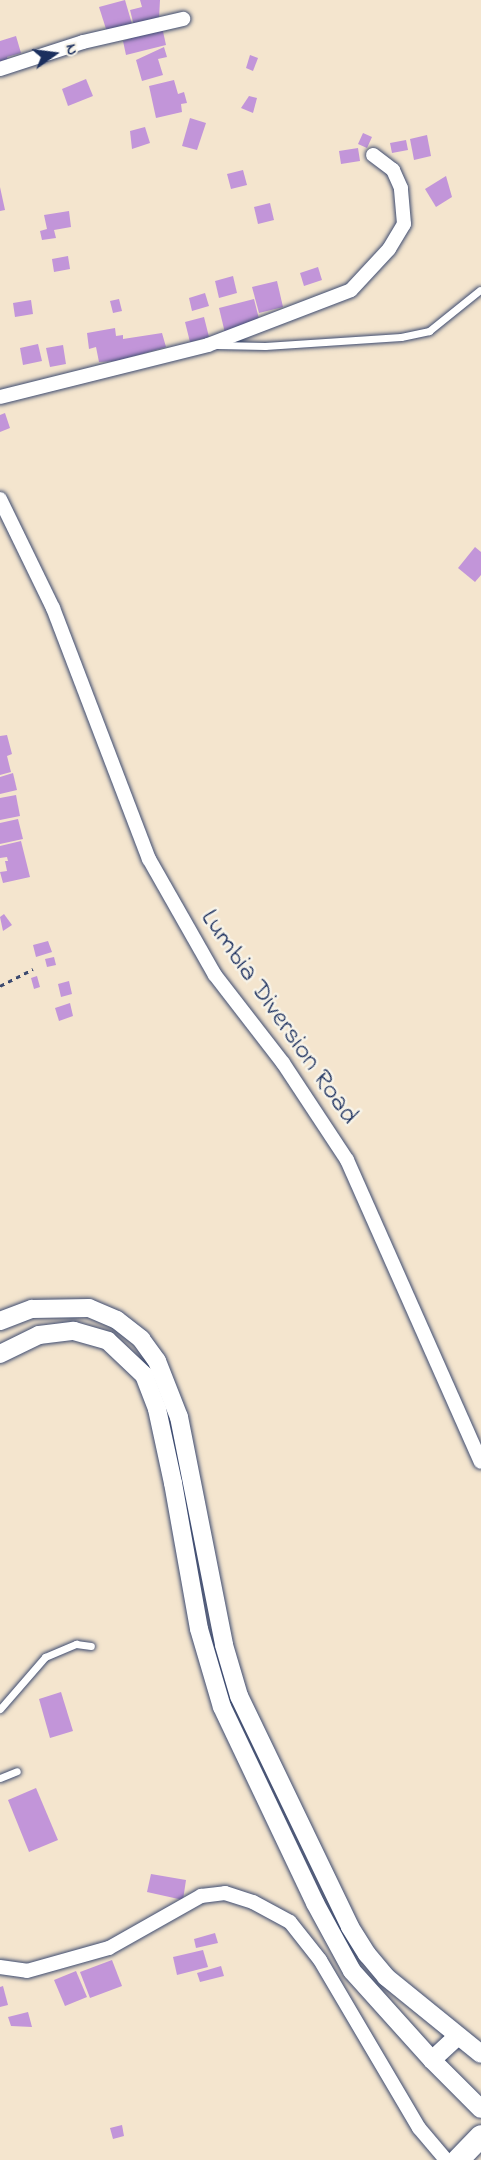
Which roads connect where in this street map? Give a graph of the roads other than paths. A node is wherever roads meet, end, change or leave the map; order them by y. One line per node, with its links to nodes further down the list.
1 (183, 19): 2 (street)
2 (0, 69)
3 (373, 155): 5 (street)
4 (480, 290): 5 (lane)
5 (208, 345): 6 (street)
6 (0, 397)
7 (0, 499): 10 (street, Lumbia Diversion Road)
8 (0, 1321): 16 (street)
9 (0, 1354): 17 (street)
10 (481, 1462)
11 (91, 1646): 12 (lane)
12 (0, 1709)
13 (17, 1771): 14 (lane)
14 (0, 1778)
15 (0, 1967): 23 (street)
16 (387, 1977): 17 (street); 18 (street)
17 (369, 1993): 20 (street)
18 (457, 2037): 19 (street); 20 (street)
19 (481, 2054)
20 (432, 2060): 21 (street)
21 (481, 2109)
22 (481, 2136): 24 (main road)
23 (446, 2160)
24 (458, 2160)

